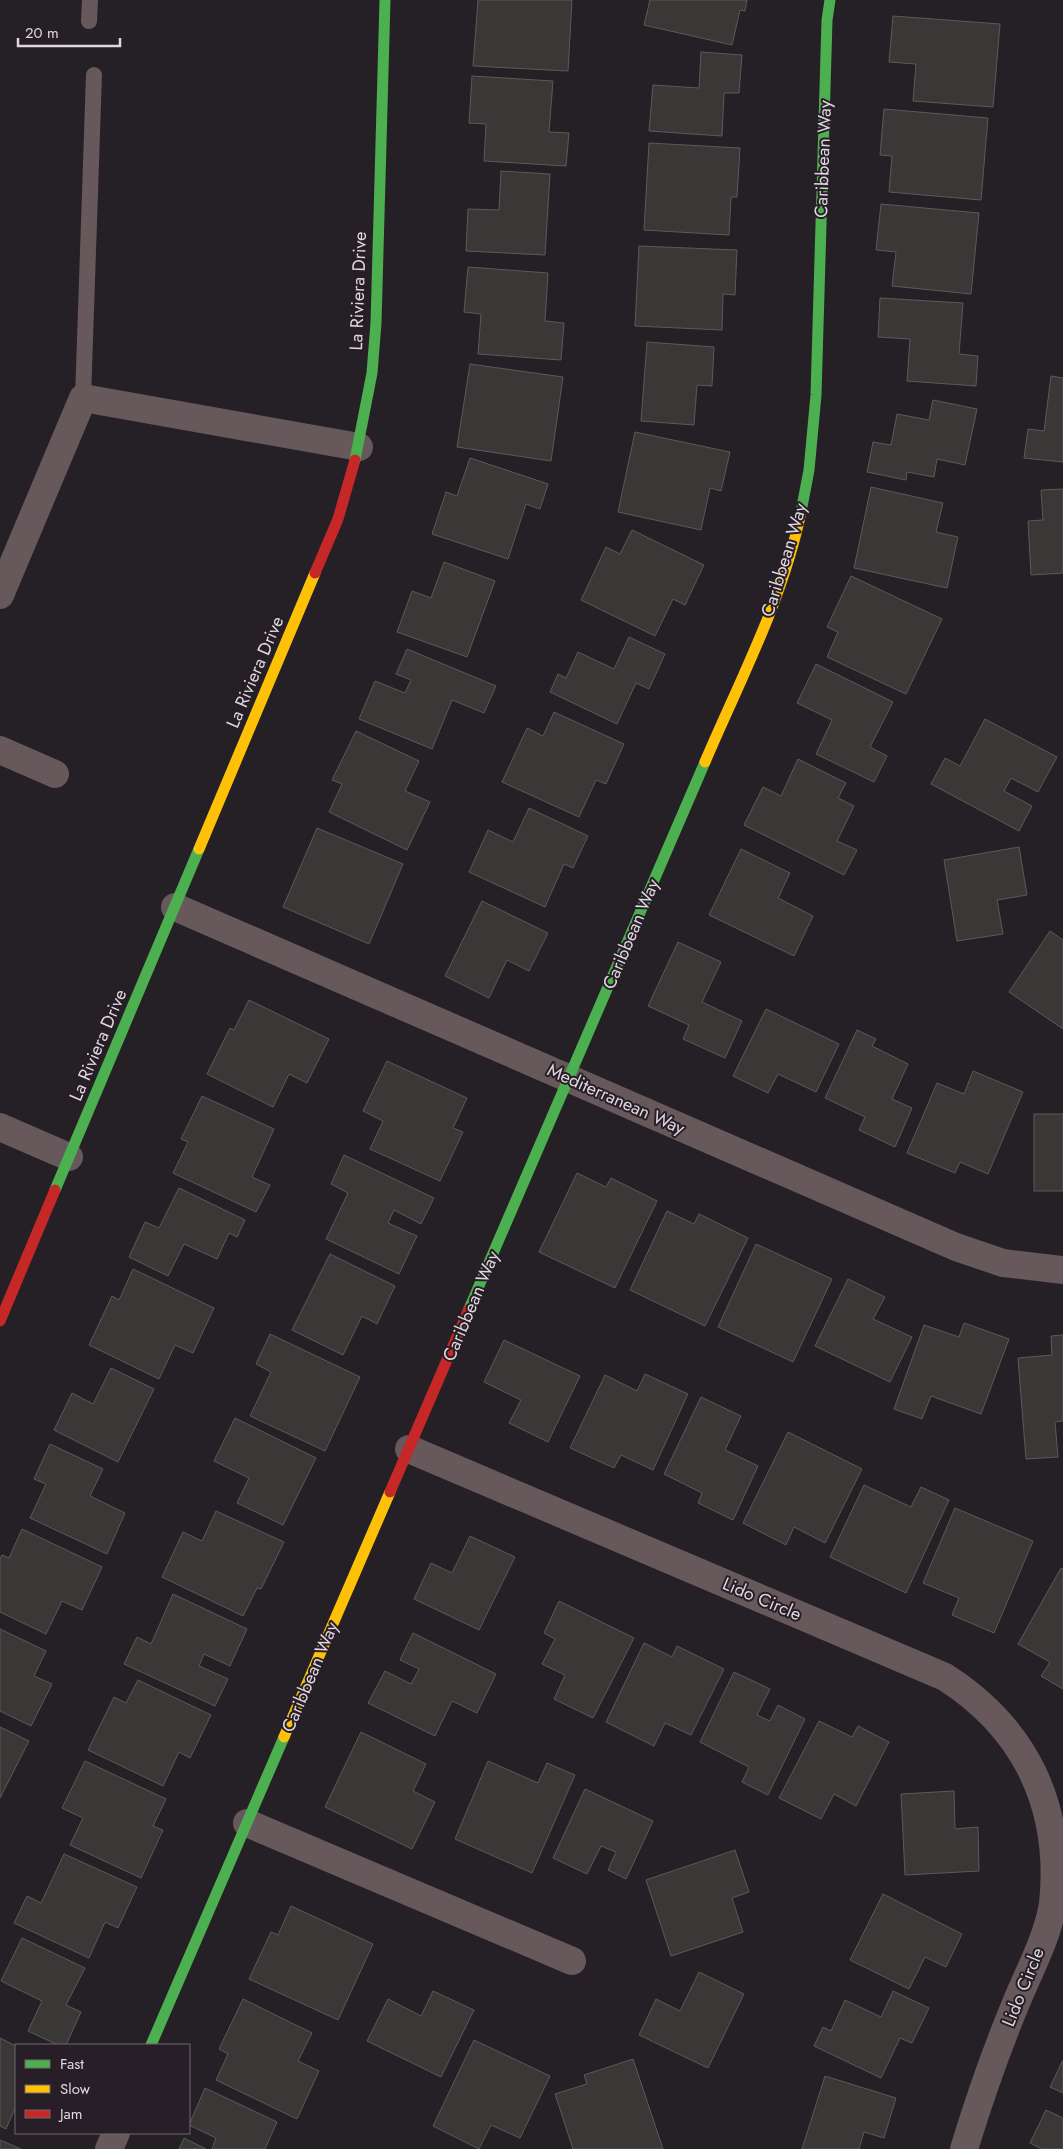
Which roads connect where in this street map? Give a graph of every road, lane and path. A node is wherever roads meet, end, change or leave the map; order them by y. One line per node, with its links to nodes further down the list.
1 (90, 0): 4 (lane)
2 (385, 0): 7 (street, La Riviera Drive)
3 (830, 0): 12 (street, Caribbean Way)
4 (90, 21)
5 (94, 75): 6 (lane)
6 (83, 398): 7 (street); 8 (street)
7 (359, 447): 11 (street, La Riviera Drive)
8 (0, 595)
9 (0, 750): 10 (street)
10 (55, 774)
11 (175, 907): 12 (street, Mediterranean Way); 14 (street, La Riviera Drive)
12 (569, 1078): 15 (street, Mediterranean Way); 17 (street, Caribbean Way)
13 (0, 1127): 14 (street)
14 (69, 1157): 16 (street, La Riviera Drive)
15 (1063, 1270)
16 (0, 1321)
17 (408, 1449): 18 (street, Lido Circle); 19 (street, Caribbean Way)
18 (1057, 1819): 24 (street, Lido Circle)
19 (246, 1823): 20 (street); 21 (street, Caribbean Way)
20 (572, 1961)
21 (151, 2044)
22 (116, 2134): 23 (street)
23 (109, 2149)
24 (964, 2149)

